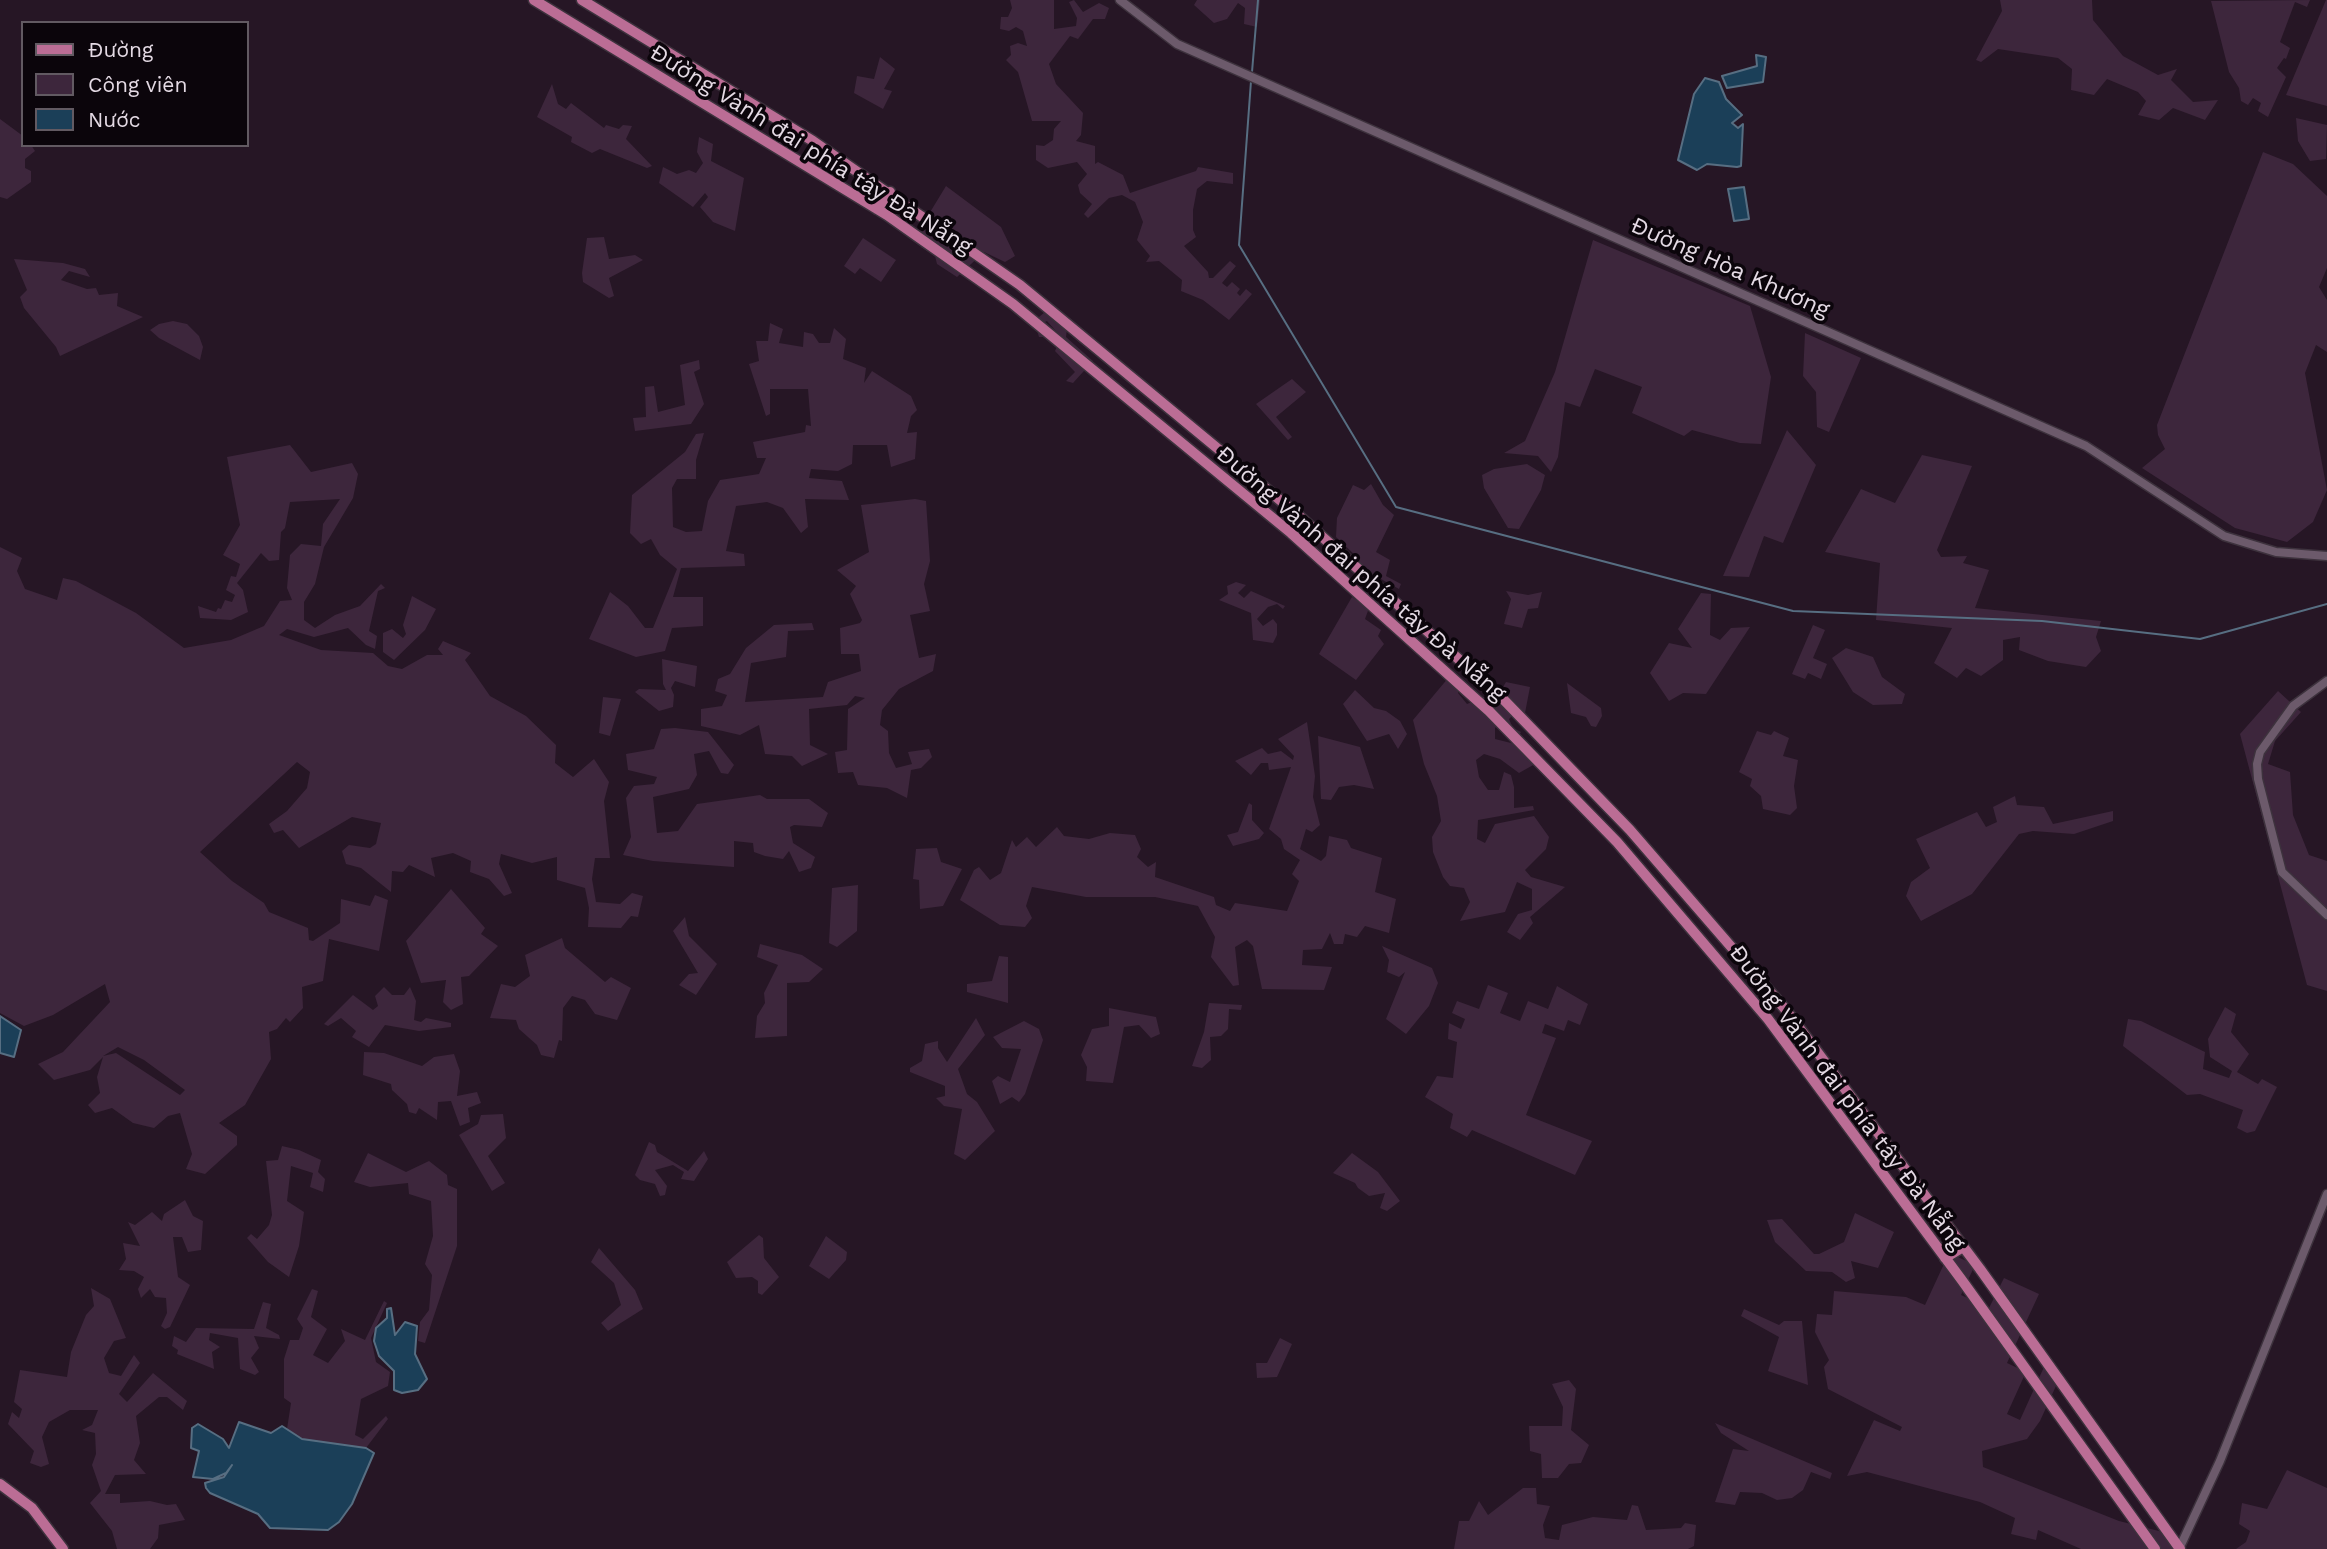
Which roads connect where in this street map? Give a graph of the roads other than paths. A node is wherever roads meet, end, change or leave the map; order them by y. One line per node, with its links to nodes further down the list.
1 (534, 0): 5 (main road, Đường Vành đai phía tây Đà Nẵng)
2 (582, 0): 4 (main road, Đường Vành đai phía tây Đà Nẵng)
3 (1120, 0): 6 (street, Đường Hòa Khương)
4 (890, 192): 5 (main road); 7 (main road, Đường Vành đai phía tây Đà Nẵng)
5 (877, 209): 8 (main road, Đường Vành đai phía tây Đà Nẵng)
6 (2327, 556)
7 (1417, 620): 8 (main road); 12 (main road, Đường Vành đai phía tây Đà Nẵng)
8 (1405, 634): 13 (main road, Đường Vành đai phía tây Đà Nẵng)
9 (2327, 681): 10 (street)
10 (2327, 915)
11 (2327, 1194): 17 (street)
12 (1964, 1247): 13 (main road); 17 (main road, Đường Vành đai phía tây Đà Nẵng)
13 (1945, 1258): 16 (main road, Đường Vành đai phía tây Đà Nẵng)
14 (0, 1484): 15 (main road)
15 (63, 1549)
16 (2155, 1549)
17 (2179, 1549)

